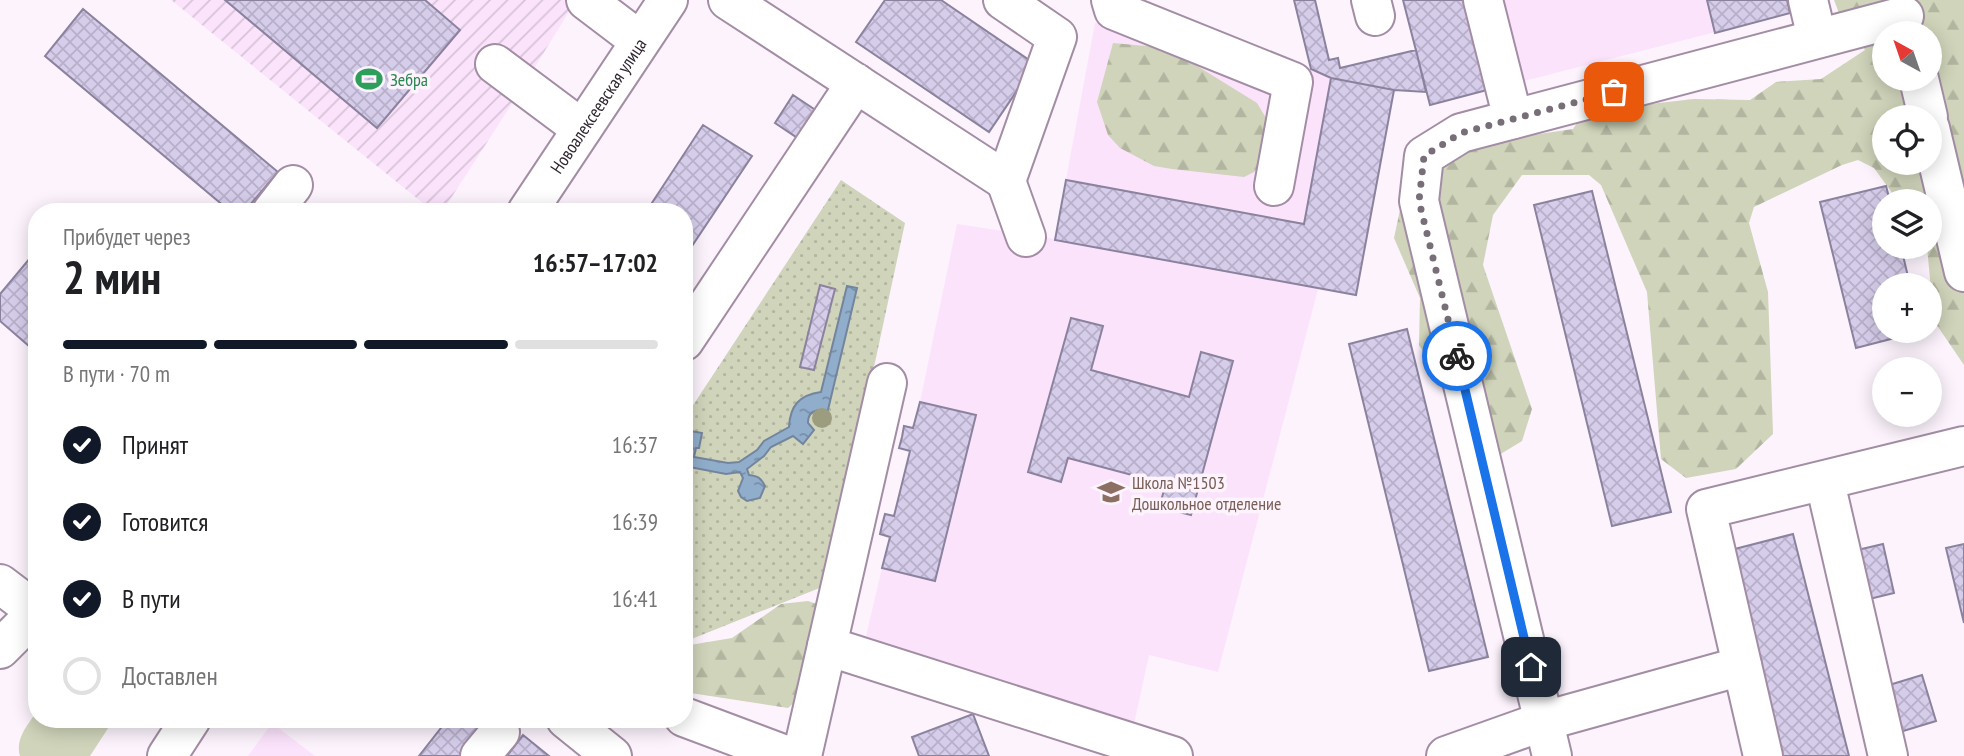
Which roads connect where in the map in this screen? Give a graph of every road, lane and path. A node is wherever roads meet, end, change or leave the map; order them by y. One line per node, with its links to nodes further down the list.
1 (586, 0): 10 (street)
2 (667, 0): 10 (street, Новоалексеевская улица)
3 (728, 0): 12 (street)
4 (1003, 0): 16 (street)
5 (1111, 0): 17 (street)
6 (1483, 0): 13 (street)
7 (1808, 0): 9 (street)
8 (1904, 16): 9 (street)
9 (1817, 38): 13 (street)
10 (640, 41): 14 (street, Новоалексеевская улица)
11 (495, 64): 14 (street)
12 (856, 83): 16 (street); 21 (street)
13 (1513, 119): 34 (street)
14 (582, 129): 18 (street, Новоалексеевская улица)
15 (1941, 175): 20 (street)
16 (1006, 181): 19 (street)
17 (1273, 186)
18 (533, 203)
19 (1026, 237)
20 (1964, 272)
21 (693, 328)
22 (887, 383): 28 (street)
23 (1964, 446): 24 (street)
24 (1825, 482): 30 (street); 43 (street)
25 (0, 584): 26 (street)
26 (28, 605)
27 (28, 621): 29 (street)
28 (827, 646): 35 (street); 39 (street)
29 (0, 649)
30 (1742, 666): 34 (street); 42 (street)
31 (693, 720): 38 (street)
32 (185, 728): 36 (street)
33 (577, 728): 37 (street)
34 (1548, 738): 41 (street)
35 (1091, 744): 40 (street)
36 (167, 756)
37 (612, 756)
38 (788, 756)
39 (802, 756)
40 (1174, 756)
41 (1446, 756)
42 (1763, 756)
43 (1888, 756)

